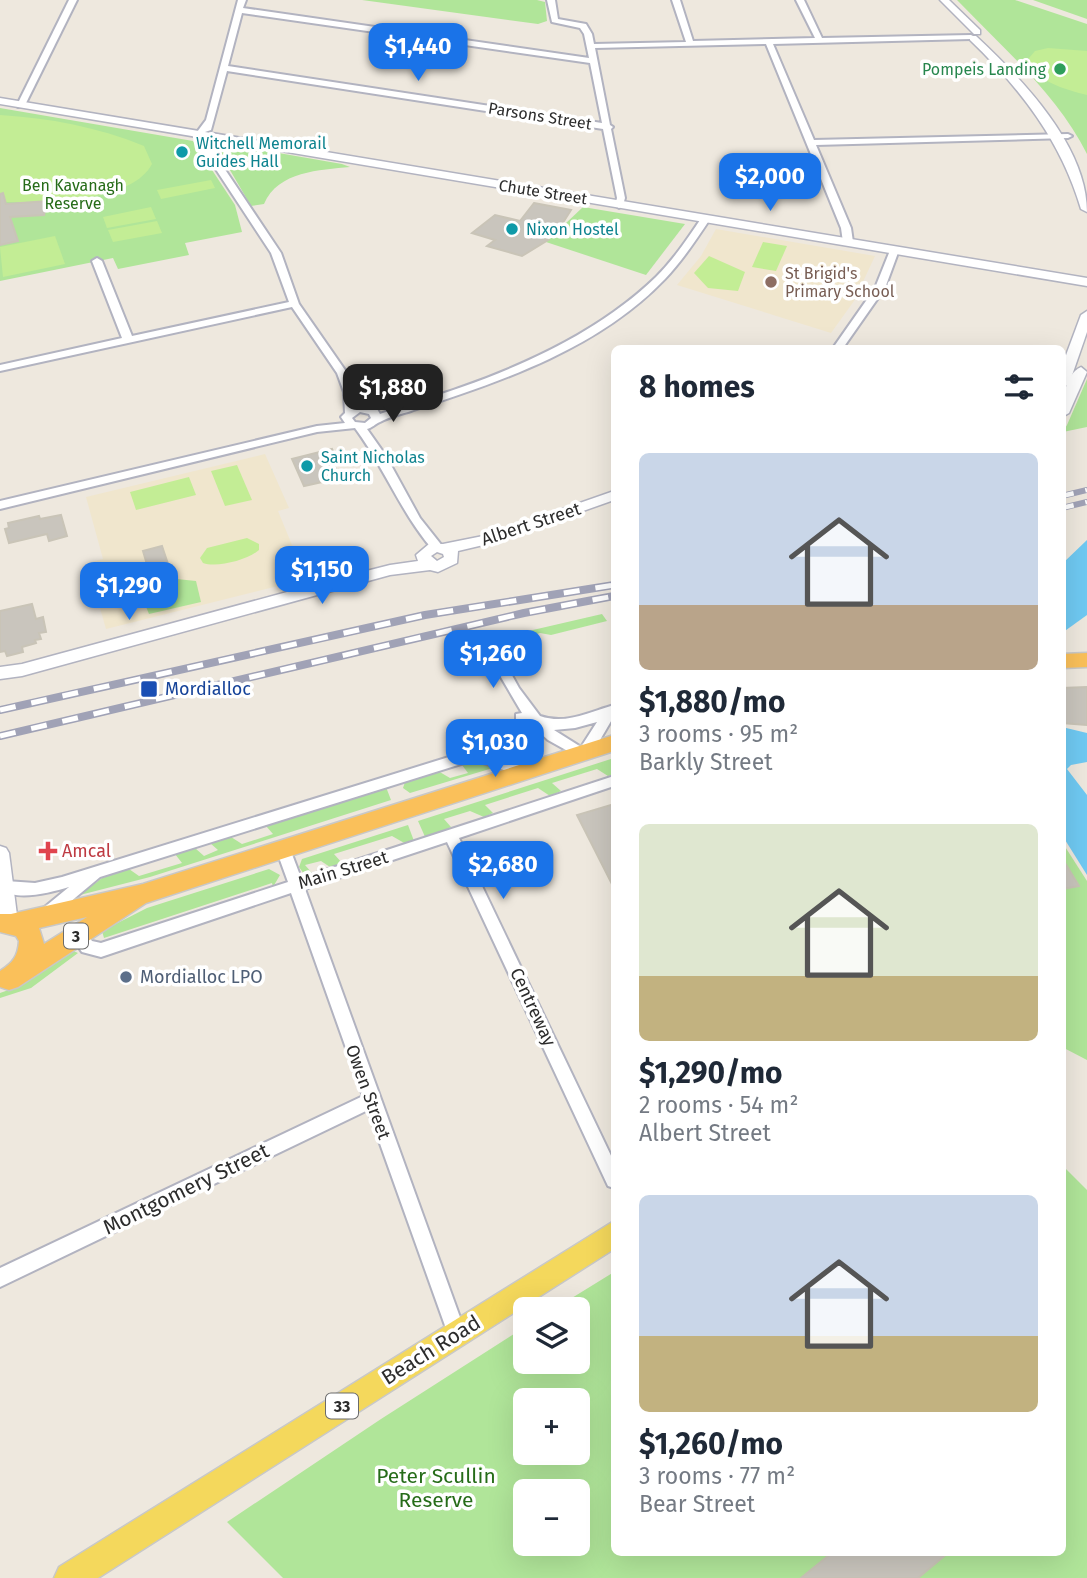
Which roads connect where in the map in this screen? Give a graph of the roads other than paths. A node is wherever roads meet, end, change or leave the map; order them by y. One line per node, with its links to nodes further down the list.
1 (73, 0): 16 (street)
2 (242, 0): 7 (street)
3 (551, 0): 12 (street)
4 (676, 0): 11 (street)
5 (800, 0): 9 (street)
6 (946, 2): 8 (street)
7 (239, 10): 13 (street); 14 (street)
8 (973, 35): 9 (street); 19 (street)
9 (820, 40): 10 (street)
10 (768, 41): 11 (street); 21 (street)
11 (690, 43): 12 (street)
12 (591, 46): 13 (street)
13 (592, 61): 17 (street)
14 (223, 68): 17 (street, Parsons Street); 18 (street)
15 (0, 101): 16 (street, Chute Street)
16 (21, 105): 18 (street, Chute Street)
17 (609, 127): 24 (street)
18 (202, 135): 20 (street, Chute Street); 22 (street)
19 (1062, 136): 21 (street); 23 (street); 25 (street)
20 (236, 141): 22 (street); 24 (street, Chute Street)
21 (810, 143): 27 (street)
22 (212, 153): 31 (street)
23 (1087, 175)
24 (619, 205): 26 (street, Chute Street)
25 (1087, 209)
26 (705, 219): 27 (street, Chute Street); 39 (street)
27 (848, 242): 28 (street, Chute Street)
28 (894, 250): 30 (street, Chute Street); 34 (street)
29 (97, 261): 33 (street)
30 (1087, 282)
31 (293, 304): 33 (street); 39 (street)
32 (1087, 315): 37 (street)
33 (128, 340): 36 (street)
34 (840, 345)
35 (1087, 355): 38 (street)
36 (0, 368)
37 (1066, 373)
38 (1066, 404)
39 (361, 418): 42 (street); 43 (street)
40 (611, 496): 43 (street, Albert Street)
41 (611, 503): 43 (street, Albert Street)
42 (0, 505)
43 (436, 554): 47 (street, Albert Street)
44 (1087, 660): 45 (highway)
45 (1066, 661)
46 (498, 662): 52 (street)
47 (22, 670): 48 (street, Albert Street); 49 (street, Albert Street)
48 (0, 673)
49 (0, 680)
50 (611, 711): 52 (street)
51 (611, 712): 54 (street)
52 (529, 721): 54 (street); 55 (street); 56 (street)
53 (611, 744): 54 (highway, 3)
54 (583, 753): 56 (highway, 3)
55 (472, 755): 56 (street); 61 (street)
56 (528, 771): 59 (highway, 3)
57 (611, 782): 58 (street, Main Street)
58 (452, 835): 62 (street, Main Street); 70 (street, Centreway)
59 (283, 849): 62 (street, Owen Street); 64 (highway, 3)
60 (0, 853): 63 (street)
61 (99, 871): 63 (street); 65 (street)
62 (295, 885): 67 (street, Main Street); 69 (street, Owen Street)
63 (3, 887): 66 (street)
64 (143, 894): 65 (highway, 3); 67 (highway, 3)
65 (46, 914): 66 (highway, 3)
66 (7, 924): 68 (highway, 3)
67 (78, 935): 68 (highway, 3)
68 (4, 981)
69 (372, 1100): 72 (street, Montgomery Street); 73 (street, Owen Street)
70 (611, 1174)
71 (611, 1236): 73 (main road, Beach Road / 33)
72 (0, 1278)
73 (457, 1334): 74 (main road, Beach Road / 33)
74 (70, 1578)

